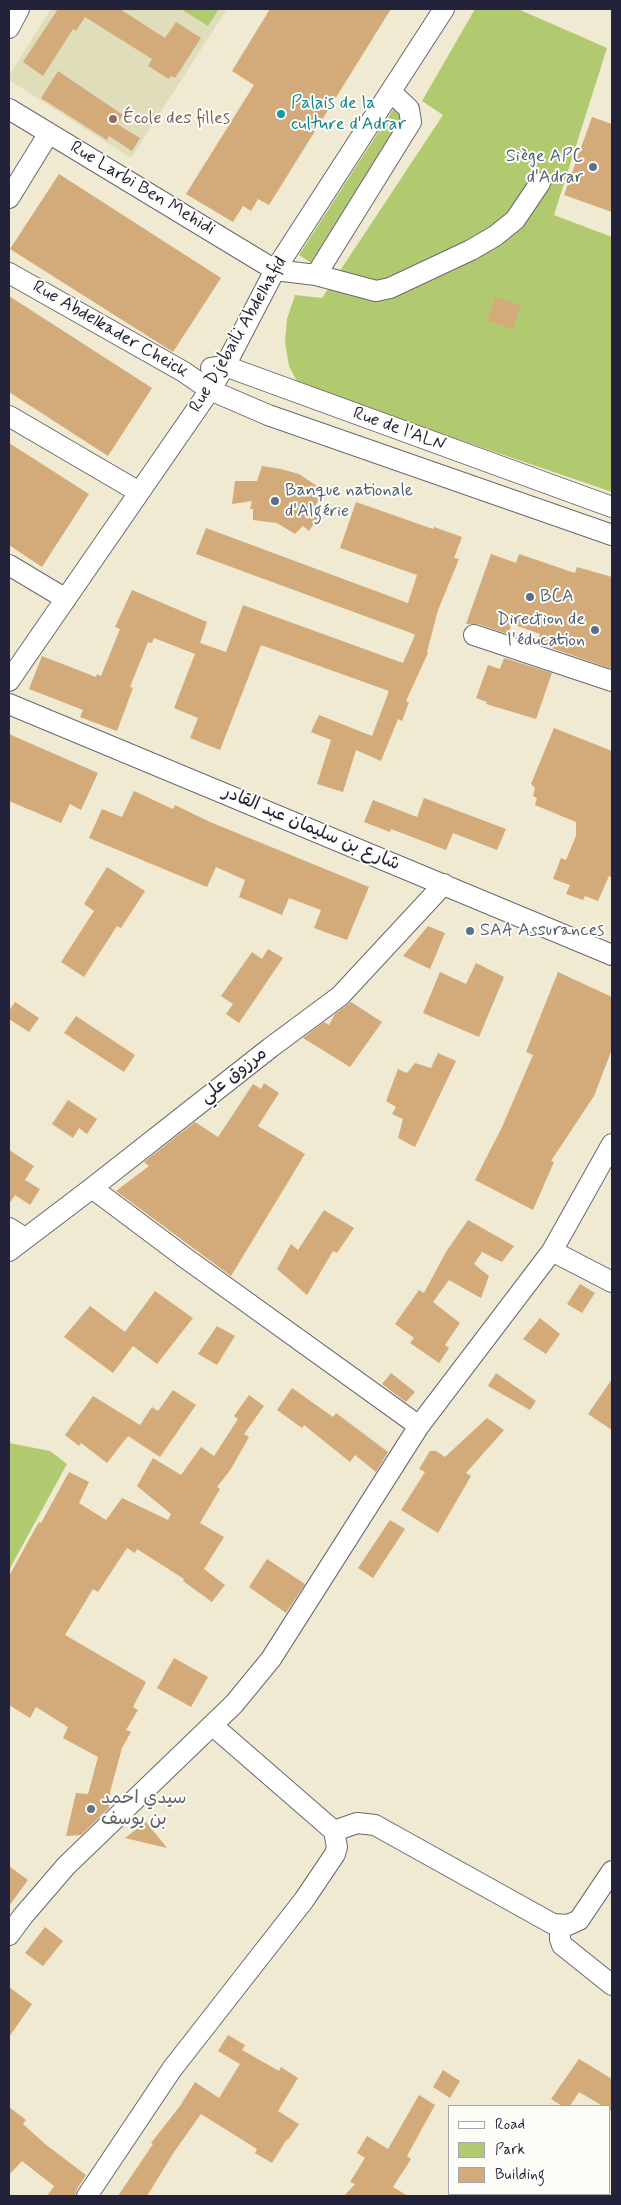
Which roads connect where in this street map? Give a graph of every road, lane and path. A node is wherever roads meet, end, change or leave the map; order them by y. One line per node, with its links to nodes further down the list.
1 (18, 9): 3 (street)
2 (444, 9): 4 (street, Rue Djebaili Abdelhafid)
3 (9, 28)
4 (391, 92): 9 (street, Rue Djebaili Abdelhafid); 11 (street)
5 (9, 109): 6 (street, Rue Larbi Ben Mehidi)
6 (50, 133): 8 (street); 9 (street, Rue Larbi Ben Mehidi)
7 (540, 183): 11 (street)
8 (9, 198)
9 (275, 270): 11 (street); 12 (street, Rue Djebaili Abdelhafid)
10 (9, 272): 13 (street, Rue Abdelkader Cheick)
11 (316, 275)
12 (225, 366): 13 (street, Rue de l'ALN); 14 (street, Rue Djebaili Abdelhafid); 17 (street, Rue de l'ALN)
13 (184, 372): 14 (street, Rue Abdelkader Cheick)
14 (210, 390): 16 (street, Rue Djebaili Abdelhafid); 18 (street, Rue de l'ALN)
15 (9, 416): 16 (street)
16 (139, 492): 20 (street, Rue Djebaili Abdelhafid)
17 (609, 506): 18 (street)
18 (605, 533)
19 (9, 565): 20 (street)
20 (66, 599): 22 (street, Rue Djebaili Abdelhafid)
21 (474, 635): 23 (street)
22 (9, 681)
23 (612, 681)
24 (9, 704): 25 (street, شارع بن سليمان عبد القادر)
25 (444, 884): 26 (street, شارع بن سليمان عبد القادر); 28 (street, مرزوق علي)
26 (612, 955)
27 (612, 1144): 31 (street)
28 (92, 1188): 29 (street, مرزوق علي); 33 (street)
29 (17, 1233): 30 (street, مرزوق علي)
30 (9, 1251)
31 (552, 1252): 32 (street); 33 (street)
32 (612, 1282)
33 (418, 1426): 34 (street)
34 (212, 1726): 35 (street); 38 (street)
35 (334, 1831): 37 (street); 40 (street)
36 (612, 1871): 37 (street)
37 (560, 1925): 39 (street)
38 (9, 1935)
39 (612, 1986)
40 (87, 2196)

